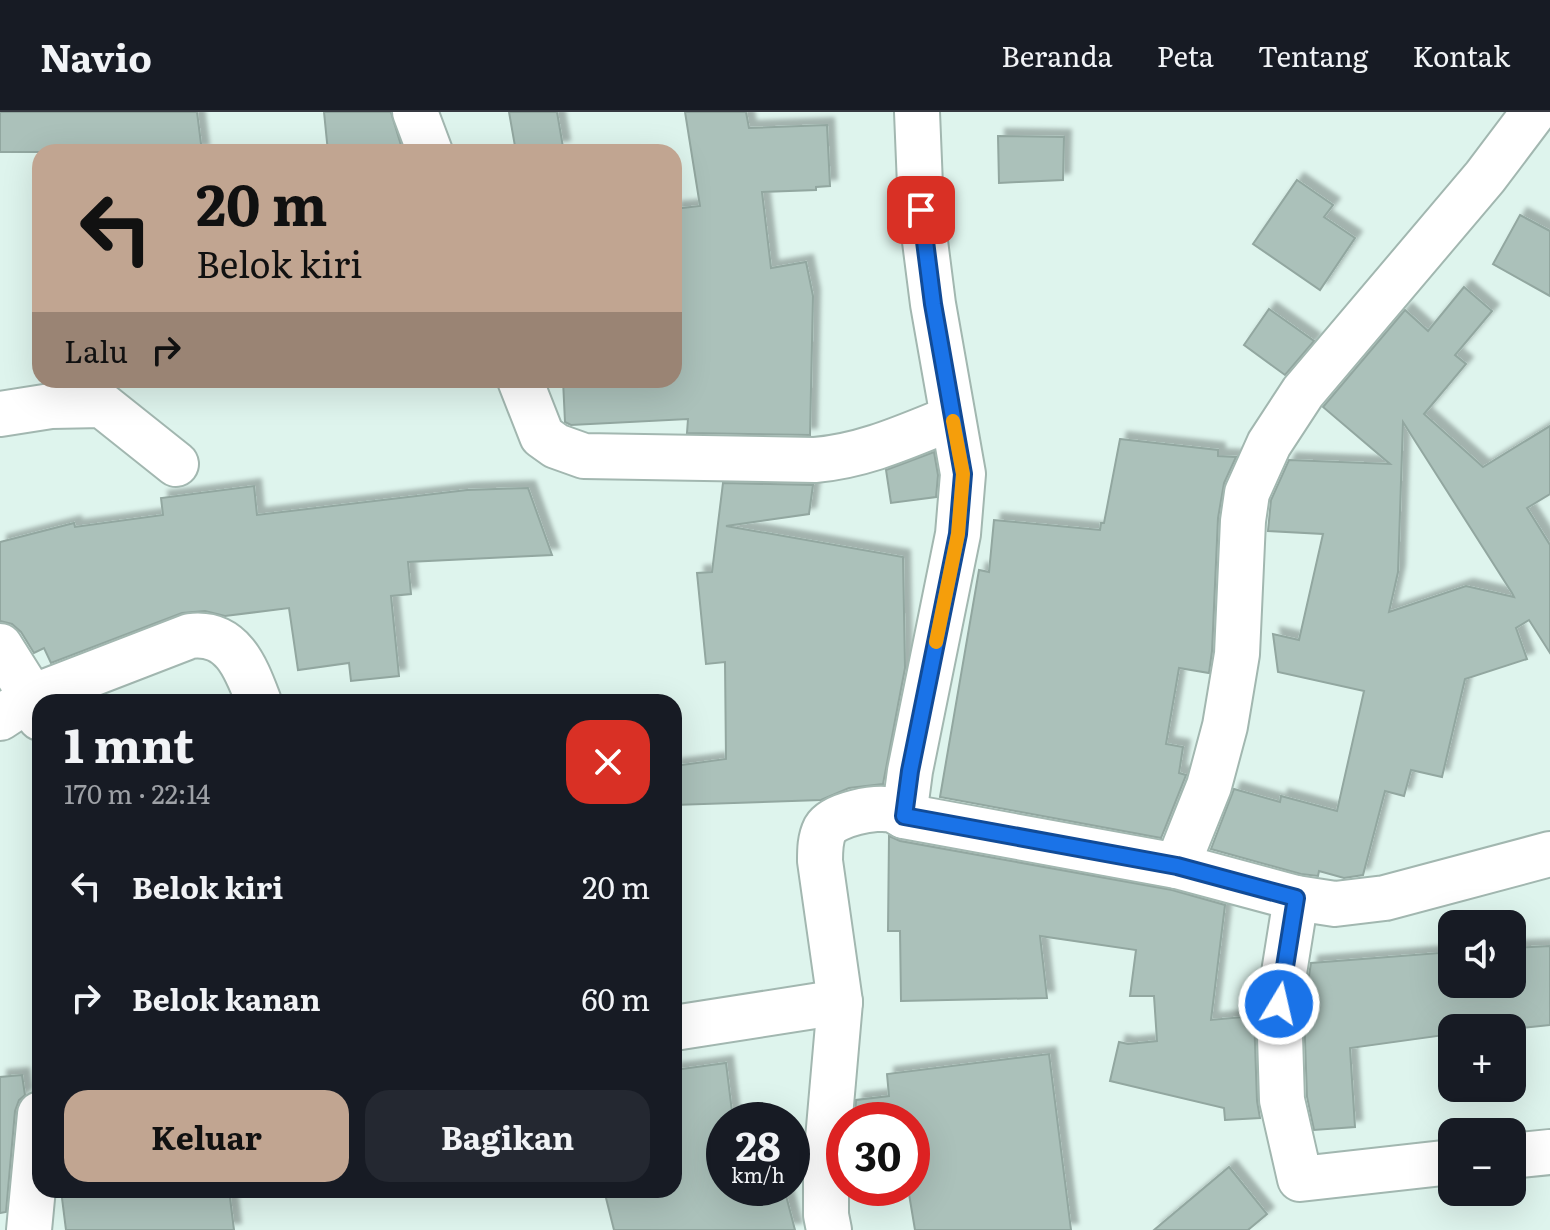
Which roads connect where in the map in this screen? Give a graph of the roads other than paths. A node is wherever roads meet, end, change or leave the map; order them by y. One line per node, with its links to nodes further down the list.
1 (415, 112): 4 (street)
2 (917, 112): 7 (street)
3 (1534, 112): 15 (street)
4 (427, 144)
5 (523, 388): 7 (street)
6 (0, 414): 8 (street)
7 (952, 418): 13 (street)
8 (176, 464)
9 (0, 646): 12 (street)
10 (62, 694): 11 (street)
11 (256, 694)
12 (24, 711)
13 (904, 816): 15 (street); 17 (street)
14 (1550, 854): 16 (street)
15 (1177, 866): 16 (street)
16 (1296, 898): 21 (street)
17 (840, 1002): 18 (street); 24 (street)
18 (682, 1027)
19 (1550, 1152): 20 (street)
20 (1526, 1155)
21 (1438, 1164)
22 (32, 1198): 23 (street)
23 (29, 1230)
24 (829, 1230)

